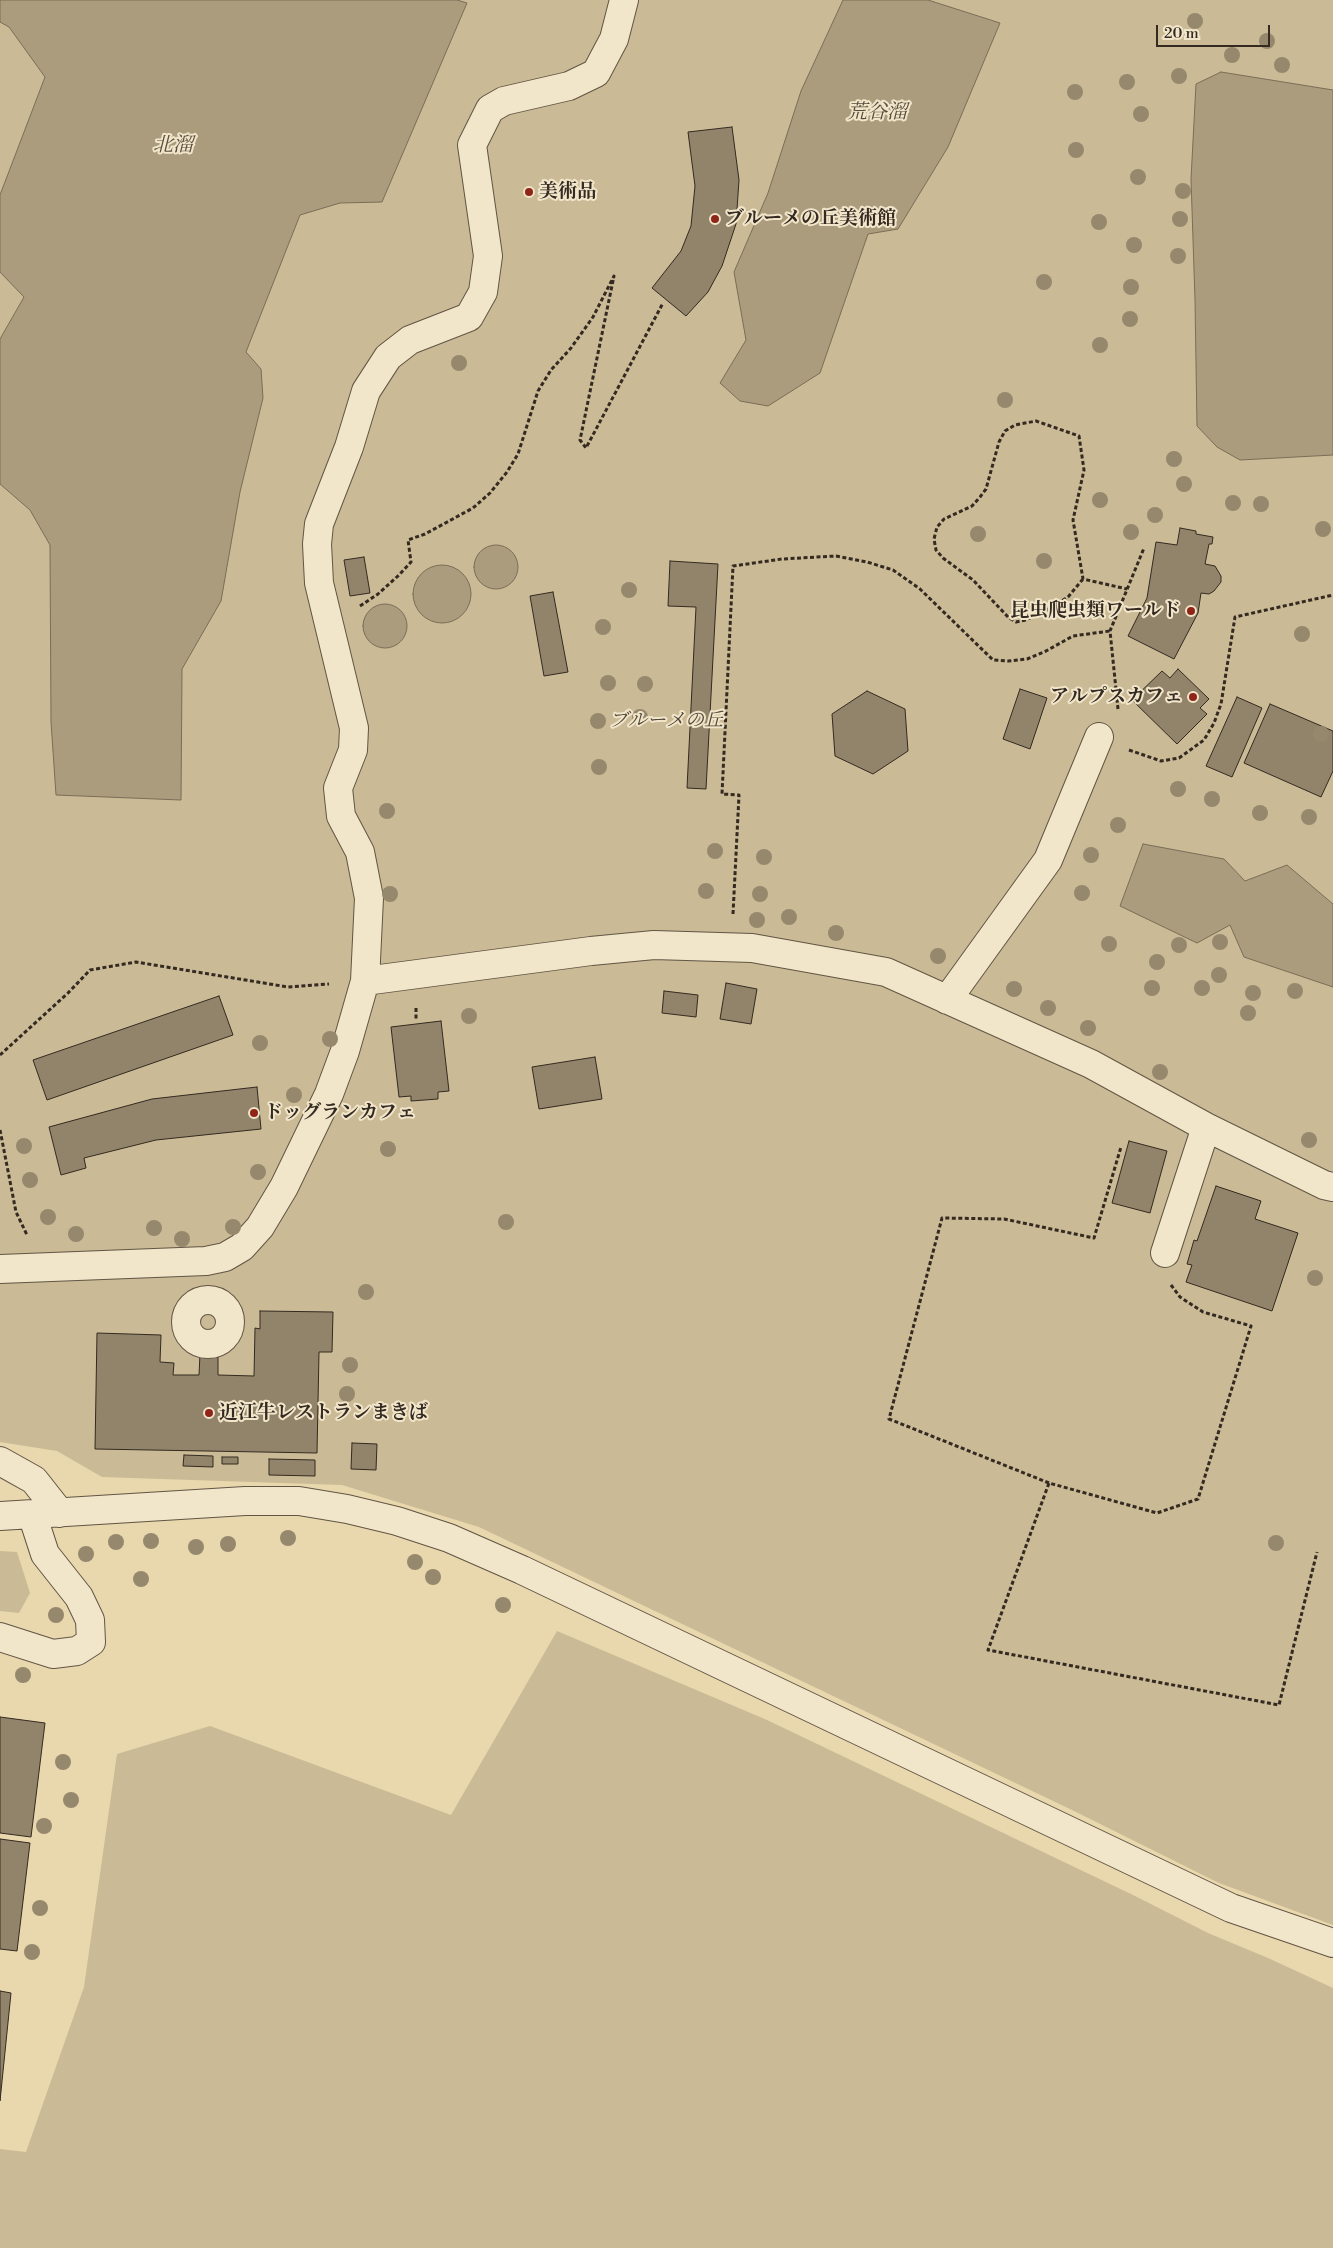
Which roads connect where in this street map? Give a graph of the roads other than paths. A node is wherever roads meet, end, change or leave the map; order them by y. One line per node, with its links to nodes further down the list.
1 (624, 0): 3 (street)
2 (1103, 739): 4 (street)
3 (365, 981): 4 (street); 8 (street)
4 (947, 1000): 5 (street)
5 (1206, 1127): 6 (street); 7 (street)
6 (1333, 1187)
7 (1165, 1253)
8 (206, 1261): 9 (street); 10 (street)
9 (0, 1269)
10 (208, 1300)
11 (0, 1461): 12 (street)
12 (60, 1513): 13 (street); 16 (street)
13 (32, 1514): 14 (street); 15 (street)
14 (0, 1516)
15 (0, 1637)
16 (1333, 1943)

